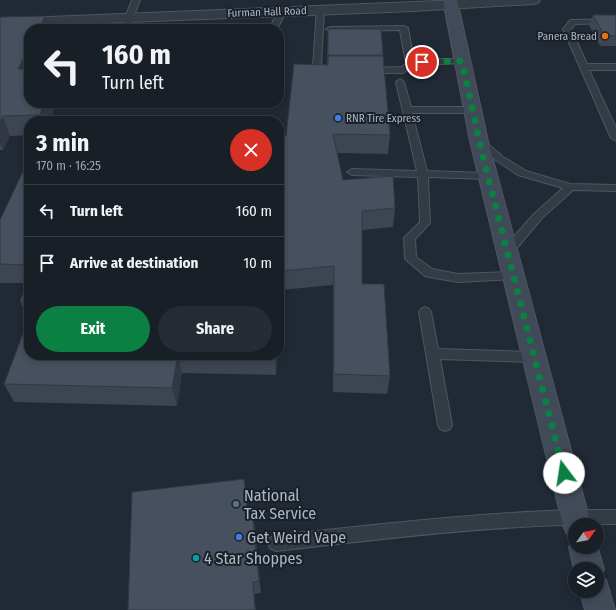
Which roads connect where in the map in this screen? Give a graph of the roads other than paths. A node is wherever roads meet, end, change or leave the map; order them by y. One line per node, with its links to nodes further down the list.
1 (136, 0): 9 (lane)
2 (533, 0): 3 (street, Furman Hall Road)
3 (450, 2): 4 (street, Furman Hall Road); 12 (main road)
4 (320, 10): 5 (street, Furman Hall Road); 11 (lane)
5 (282, 12): 9 (street, Furman Hall Road); 10 (lane)
6 (616, 21): 14 (lane)
7 (0, 23): 8 (street, Furman Hall Road)
8 (36, 24)
9 (128, 24)
10 (276, 24)
11 (319, 29): 13 (lane); 16 (lane)
12 (462, 61): 13 (lane); 20 (main road)
13 (410, 65): 17 (lane)
14 (585, 67): 15 (lane); 21 (lane)
15 (616, 68)
16 (341, 70)
17 (356, 70)
18 (400, 82): 19 (lane)
19 (408, 110): 20 (lane); 26 (lane)
20 (472, 110): 24 (main road)
21 (604, 112): 22 (lane); 23 (lane)
22 (616, 112)
23 (616, 138)
24 (479, 141): 27 (main road); 28 (lane)
25 (352, 172): 26 (lane)
26 (423, 174): 27 (lane); 31 (lane)
27 (488, 176): 30 (main road)
28 (570, 187): 29 (lane); 30 (lane)
29 (616, 188)
30 (508, 252): 31 (main road)
31 (513, 276): 34 (main road)
32 (425, 312): 33 (lane)
33 (432, 354): 34 (lane); 35 (lane)
34 (534, 357): 37 (main road)
35 (444, 425)
36 (616, 517): 38 (lane)
37 (575, 518)
38 (604, 518)
39 (568, 521): 40 (lane)
40 (276, 543)
41 (597, 598): 42 (main road)
42 (600, 610)

